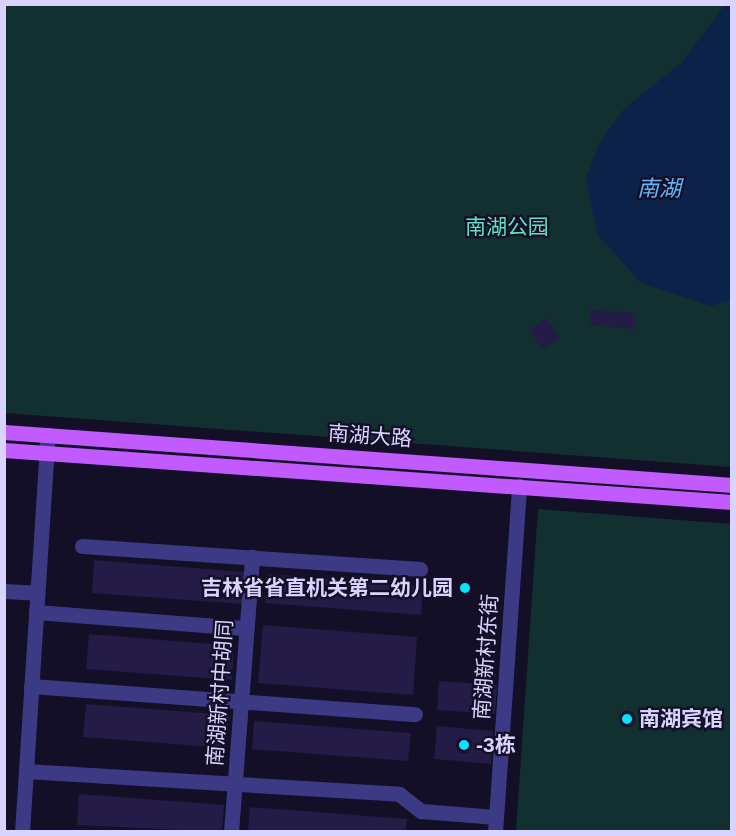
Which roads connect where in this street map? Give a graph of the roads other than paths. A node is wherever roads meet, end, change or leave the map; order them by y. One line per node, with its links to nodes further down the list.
1 (4, 432): 2 (main road, 南湖大路)
2 (48, 435): 4 (street); 5 (main road, 南湖大路)
3 (4, 450): 4 (main road, 南湖大路)
4 (46, 454): 6 (main road, 南湖大路); 12 (street)
5 (732, 485)
6 (519, 486): 7 (main road, 南湖大路); 20 (street, 南湖新村东街)
7 (732, 502)
8 (82, 546): 9 (street)
9 (252, 557): 10 (street); 14 (street, 南湖新村中胡同)
10 (420, 569)
11 (4, 591): 12 (street)
12 (37, 593): 13 (street)
13 (36, 612): 14 (street); 15 (street)
14 (246, 628): 16 (street, 南湖新村中胡同)
15 (31, 686): 16 (street); 18 (street)
16 (241, 701): 17 (street); 19 (street, 南湖新村中胡同)
17 (415, 714)
18 (26, 771): 19 (street); 21 (street)
19 (235, 783): 20 (street); 22 (street, 南湖新村中胡同)
20 (495, 824)
21 (22, 831)
22 (231, 831)

